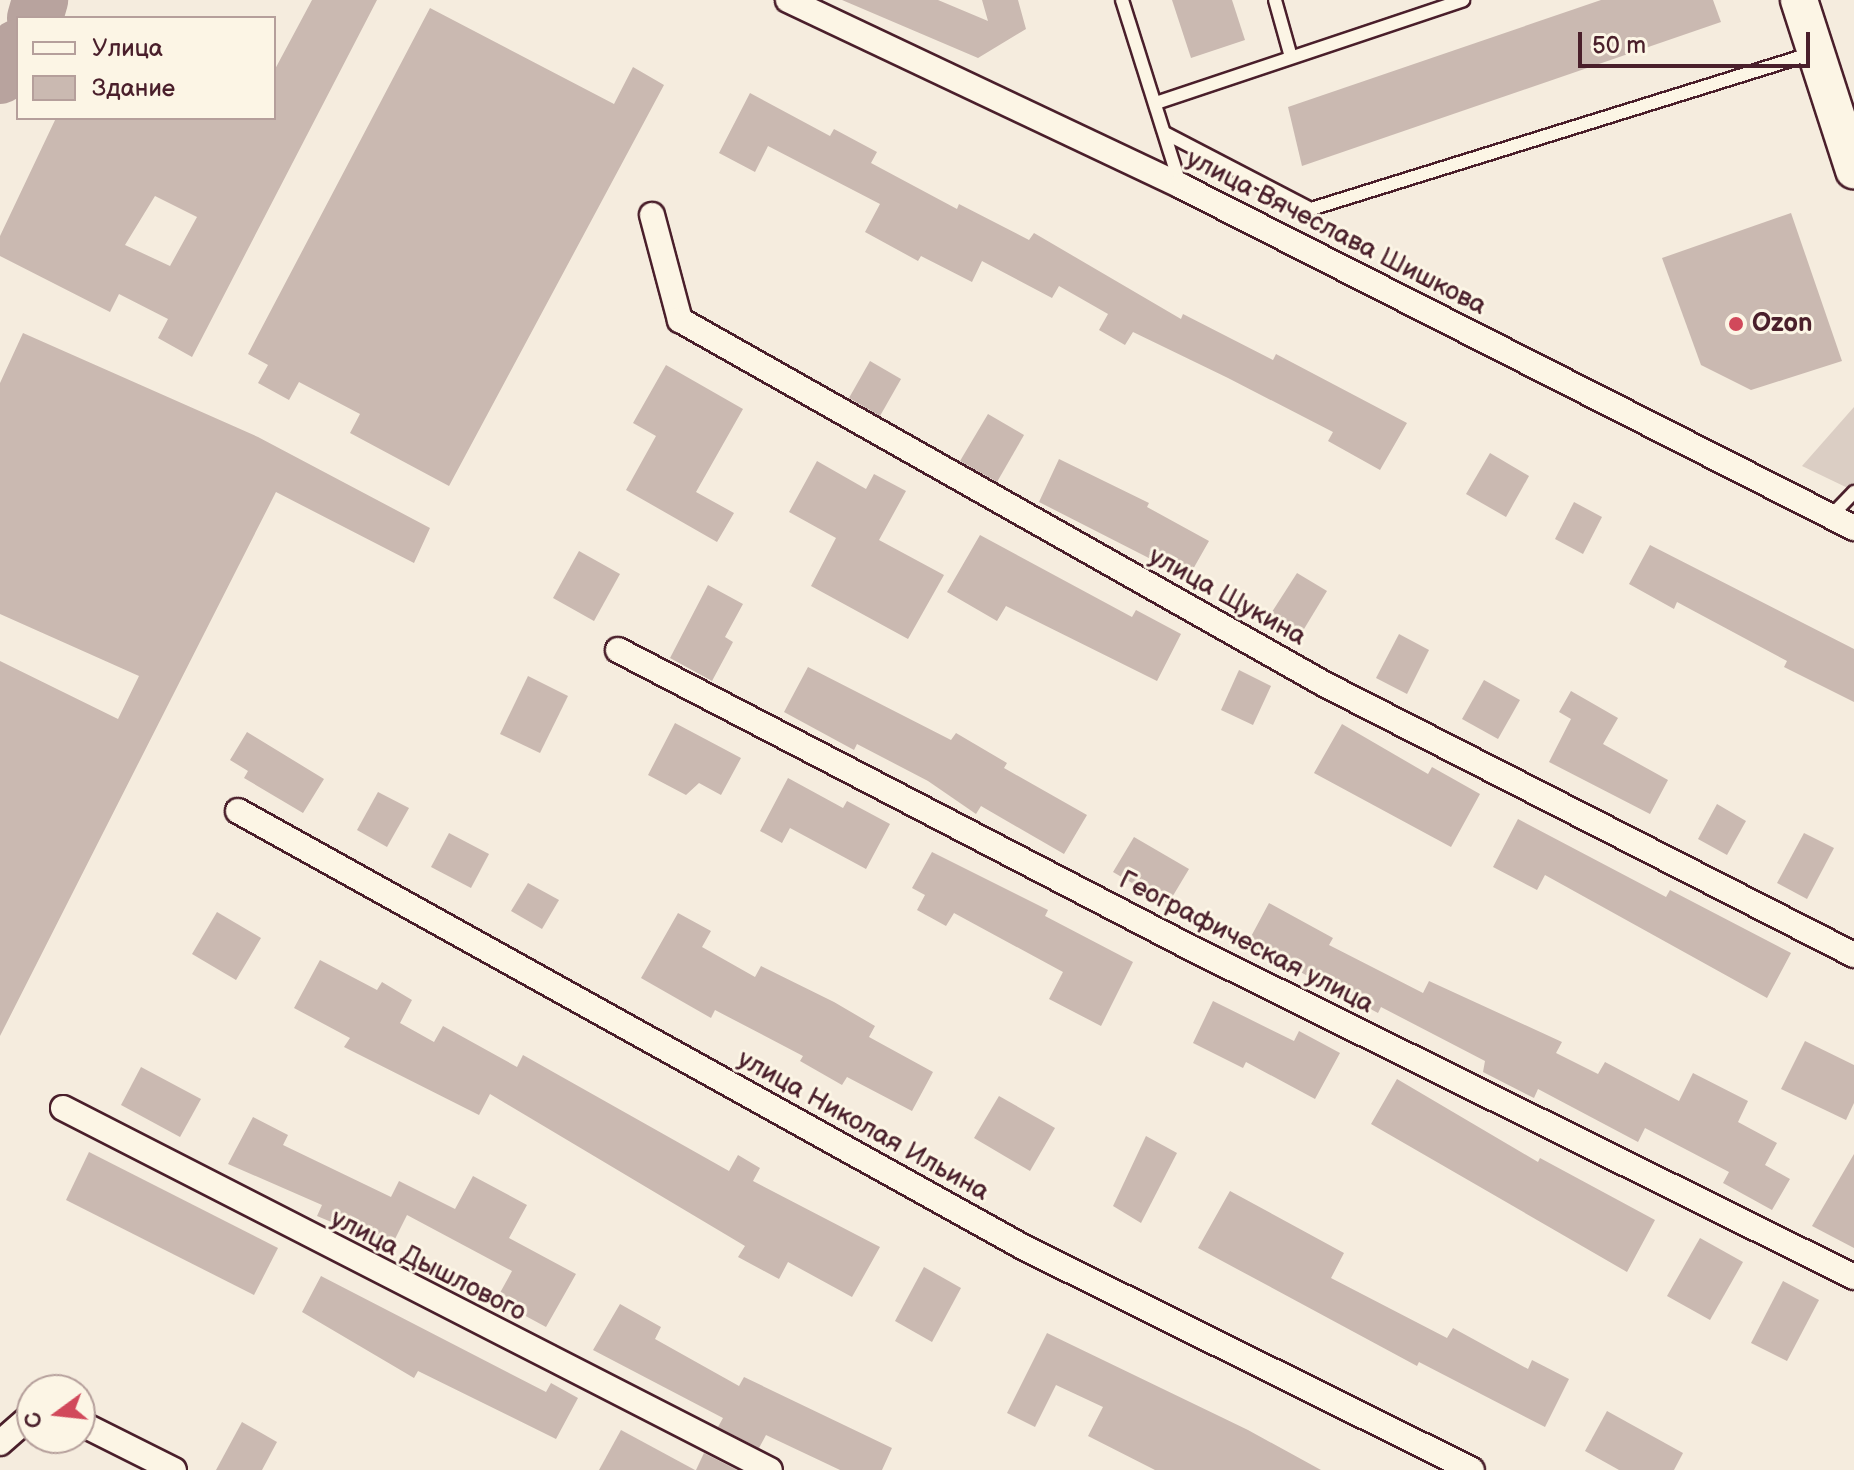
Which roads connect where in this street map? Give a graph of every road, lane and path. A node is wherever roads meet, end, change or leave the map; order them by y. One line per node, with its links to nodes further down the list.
1 (788, 0): 11 (street, улица Вячеслава Шишкова)
2 (1122, 0): 8 (lane)
3 (1275, 0): 7 (lane)
4 (1463, 0): 7 (lane)
5 (1799, 0): 6 (main road)
6 (1816, 52): 9 (lane); 10 (main road)
7 (1291, 57): 8 (lane)
8 (1156, 103): 9 (lane)
9 (1165, 133): 11 (lane)
10 (1854, 170)
11 (1181, 186): 14 (street, улица Вячеслава Шишкова)
12 (652, 215): 18 (street, улица Щукина)
13 (1854, 492): 14 (lane)
14 (1830, 517): 15 (street, улица Вячеслава Шишкова)
15 (1854, 528)
16 (618, 650): 20 (street, Географическая улица)
17 (238, 811): 26 (street, улица Николая Ильина)
18 (1854, 955)
19 (63, 1108): 25 (street, улица Дышлового)
20 (1854, 1277)
21 (16, 1429): 23 (street)
22 (96, 1431): 24 (street)
23 (0, 1443)
24 (174, 1470)
25 (770, 1470)
26 (1472, 1470)

